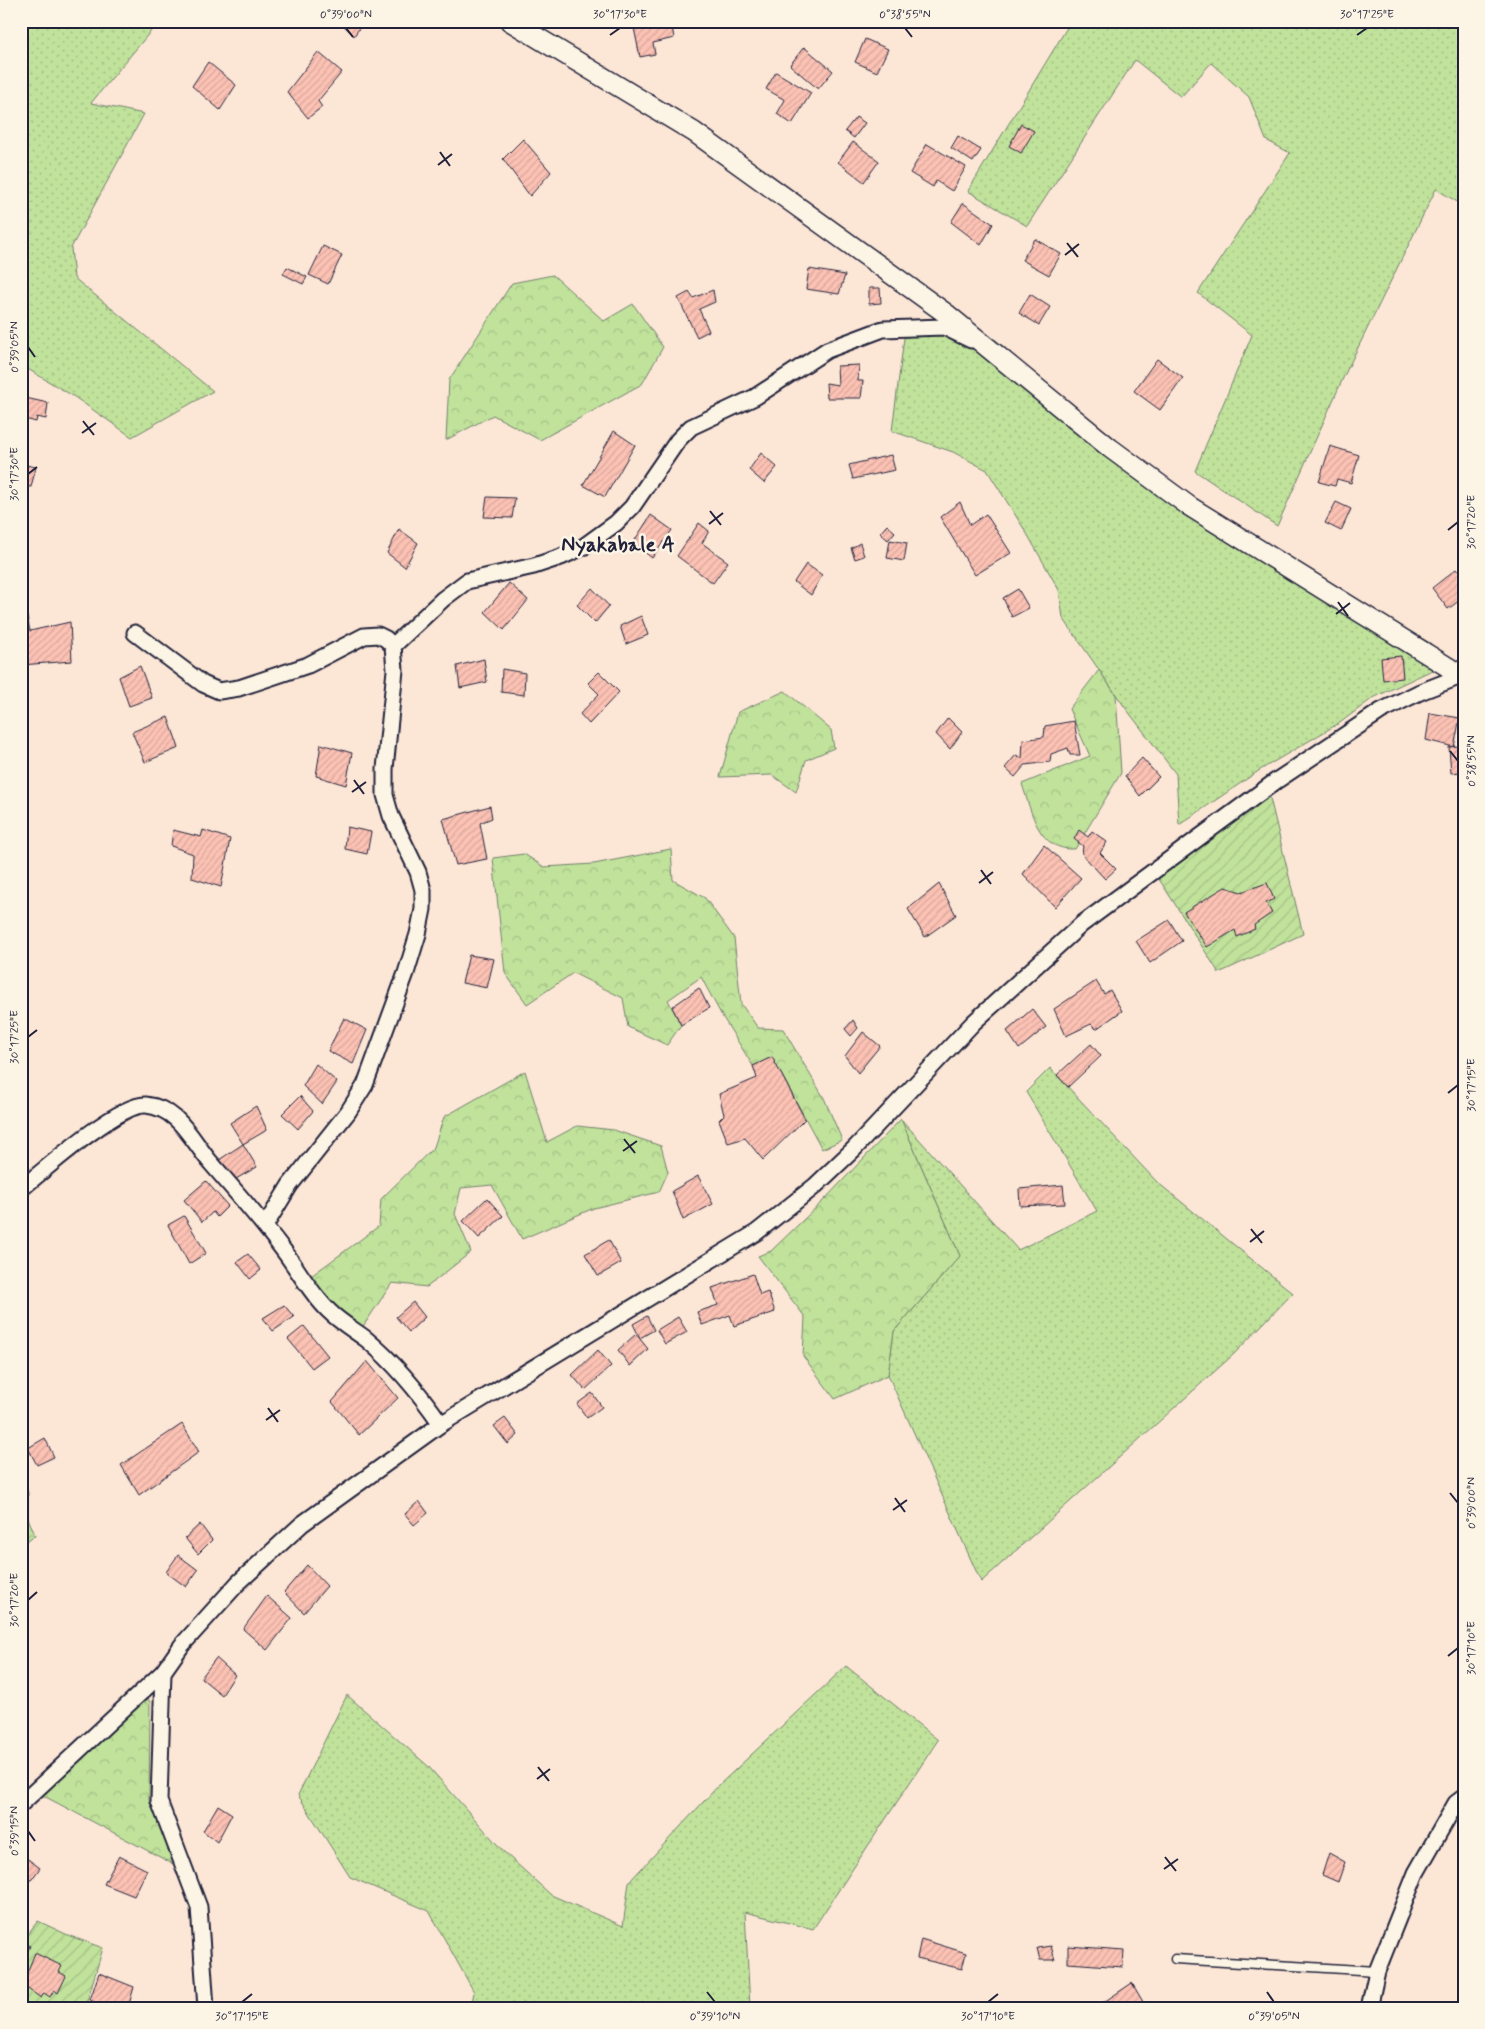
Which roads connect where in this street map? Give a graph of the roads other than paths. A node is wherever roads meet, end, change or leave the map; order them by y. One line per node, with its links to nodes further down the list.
1 (510, 21): 2 (street)
2 (988, 348): 4 (street); 5 (street)
3 (135, 633): 4 (street)
4 (393, 646): 7 (street)
5 (1463, 676): 8 (street)
6 (21, 1189): 7 (street)
7 (264, 1226): 8 (street)
8 (441, 1424): 9 (street)
9 (163, 1672): 11 (street); 14 (street)
10 (1464, 1797): 13 (street)
11 (21, 1804)
12 (1175, 1959): 13 (lane)
13 (1378, 1971): 15 (street)
14 (206, 2008)
15 (1369, 2008)

